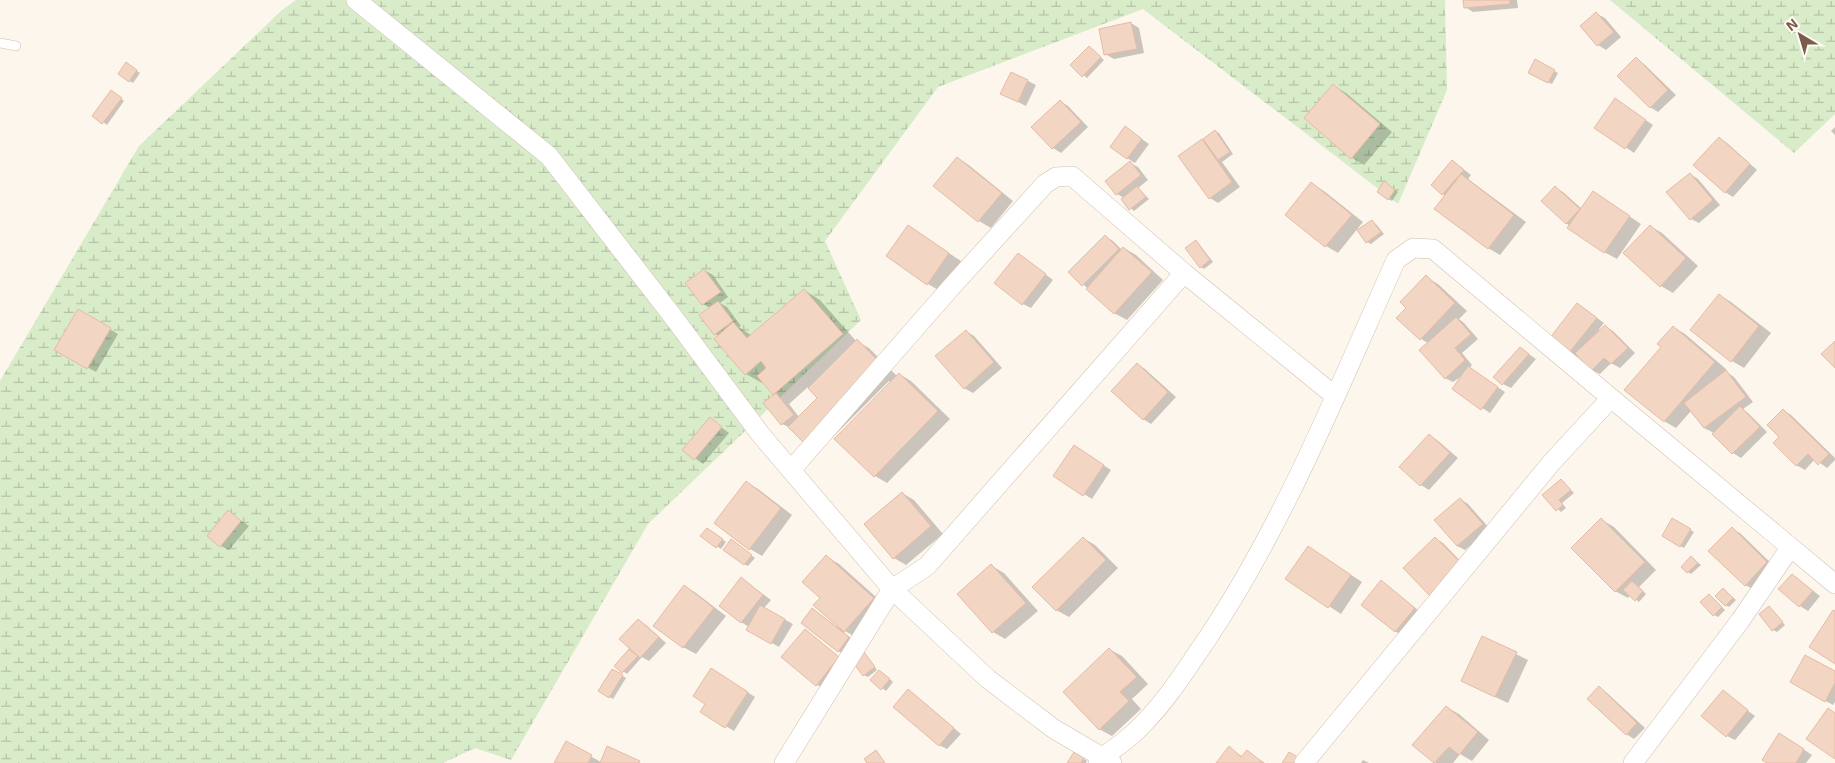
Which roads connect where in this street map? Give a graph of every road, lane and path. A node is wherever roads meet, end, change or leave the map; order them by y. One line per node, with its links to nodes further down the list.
1 (356, 0): 7 (street)
2 (0, 43): 3 (lane)
3 (16, 46)
4 (1184, 273): 5 (street); 7 (street); 10 (street)
5 (1335, 396): 6 (street); 11 (street)
6 (1611, 398): 8 (street); 13 (street)
7 (790, 470): 10 (street)
8 (1790, 548): 9 (street); 14 (street)
9 (1835, 584)
10 (892, 589): 11 (street); 12 (street)
11 (1104, 761)
12 (784, 763)
13 (1304, 763)
14 (1633, 763)

